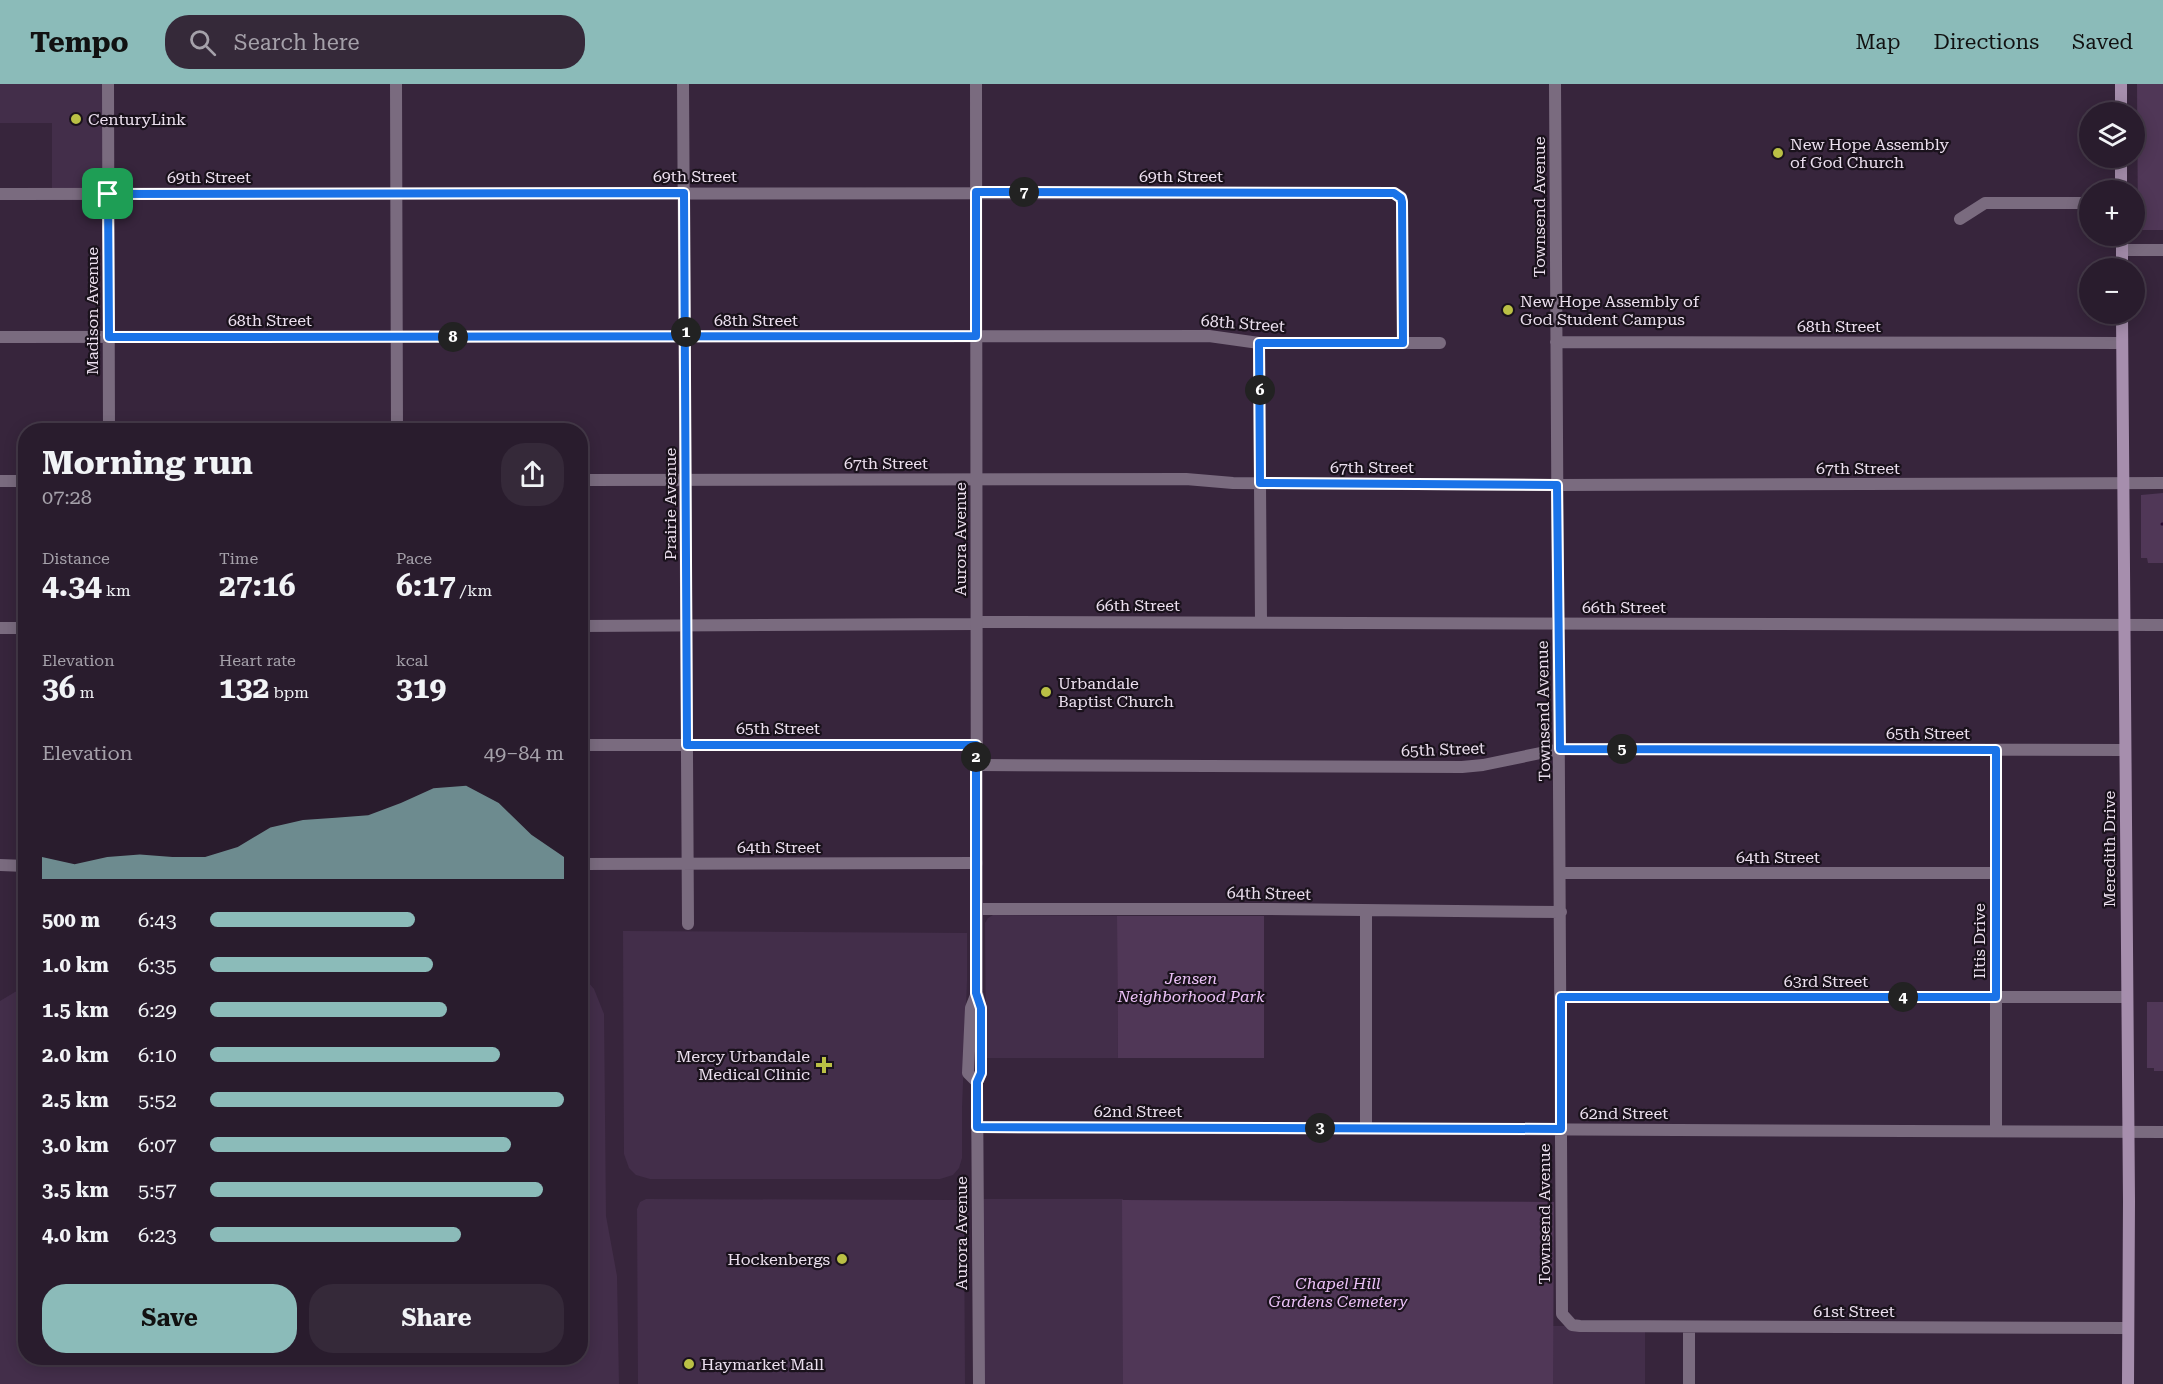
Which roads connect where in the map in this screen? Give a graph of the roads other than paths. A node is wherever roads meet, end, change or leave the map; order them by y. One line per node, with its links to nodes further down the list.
1 (108, 84): 11 (street, Madison Avenue)
2 (396, 84): 12 (street)
3 (683, 84): 9 (street, Prairie Avenue)
4 (976, 84): 8 (street, Aurora Avenue)
5 (1555, 84): 25 (street, Townsend Avenue)
6 (2121, 84): 7 (main road)
7 (2121, 102)
8 (976, 192): 9 (street, 69th Street); 21 (street, Aurora Avenue); 27 (street, 69th Street)
9 (684, 193): 12 (street, 69th Street); 20 (street, Prairie Avenue)
10 (0, 194): 11 (street, 69th Street)
11 (108, 194): 12 (street, 69th Street); 23 (street, Madison Avenue)
12 (396, 194): 24 (street)
13 (2079, 203): 14 (street)
14 (1960, 219)
15 (2122, 246): 16 (main road)
16 (2122, 250): 17 (street); 18 (main road)
17 (2163, 250)
18 (2122, 258)
19 (2122, 324): 29 (main road, Meredith Drive)
20 (686, 336): 21 (street, 68th Street); 24 (street, 68th Street); 34 (street, Prairie Avenue)
21 (976, 336): 26 (street, 68th Street); 32 (street, Aurora Avenue)
22 (0, 337): 23 (street, 68th Street)
23 (109, 337): 24 (street, 68th Street); 30 (street, Madison Avenue)
24 (397, 337): 31 (street)
25 (1556, 342): 29 (street, 68th Street); 40 (street, Townsend Avenue)
26 (1259, 343): 27 (street, 68th Street); 37 (street)
27 (1403, 343): 28 (street, 68th Street)
28 (1440, 343)
29 (2122, 343): 39 (main road, Meredith Drive)
30 (109, 423)
31 (397, 423)
32 (976, 479): 34 (street, 67th Street); 37 (street, 67th Street); 42 (street, Aurora Avenue)
33 (588, 480): 34 (street, 67th Street)
34 (686, 480): 47 (street, Prairie Avenue)
35 (0, 481): 36 (street)
36 (18, 481)
37 (1260, 483): 40 (street, 67th Street); 41 (street)
38 (2163, 483): 39 (street, 67th Street)
39 (2123, 484): 40 (street, 67th Street); 44 (main road, Meredith Drive)
40 (1557, 485): 43 (street, Townsend Avenue)
41 (1261, 622): 42 (street, 66th Street); 43 (street, 66th Street)
42 (976, 623): 47 (street, 66th Street); 52 (street, Aurora Avenue)
43 (1558, 623): 44 (street, 66th Street); 53 (street, Townsend Avenue)
44 (2124, 623): 45 (street, 66th Street); 55 (main road, Meredith Drive)
45 (2163, 625)
46 (588, 626): 47 (street, 66th Street)
47 (687, 626): 51 (street, Prairie Avenue)
48 (0, 628): 49 (street)
49 (18, 628)
50 (588, 745): 51 (street, 65th Street)
51 (687, 745): 52 (street, 65th Street); 59 (street, Prairie Avenue)
52 (976, 745): 56 (street, Aurora Avenue)
53 (1560, 749): 54 (street, 65th Street); 56 (street, 65th Street); 62 (street, Townsend Avenue)
54 (1996, 750): 55 (street, 65th Street); 63 (street, Iltis Drive)
55 (2125, 750): 70 (main road, Meredith Drive)
56 (976, 765): 57 (street, Aurora Avenue)
57 (977, 863): 59 (street, 64th Street); 64 (street, Aurora Avenue)
58 (588, 864): 59 (street, 64th Street)
59 (688, 864): 67 (street, Prairie Avenue)
60 (0, 866): 61 (street)
61 (18, 866)
62 (1560, 873): 63 (street, 64th Street); 66 (street, Townsend Avenue)
63 (1996, 873): 69 (street, Iltis Drive)
64 (977, 909): 65 (street, 64th Street); 71 (street, Aurora Avenue)
65 (1366, 911): 66 (street, 64th Street); 72 (street)
66 (1560, 912): 68 (street, Townsend Avenue)
67 (688, 924)
68 (1561, 997): 69 (street, 63rd Street); 73 (street, Townsend Avenue)
69 (1996, 997): 70 (street, 63rd Street); 74 (street, Iltis Drive)
70 (2127, 997): 75 (main road, Meredith Drive)
71 (977, 1127): 72 (street, 62nd Street); 80 (street, Aurora Avenue)
72 (1366, 1128): 73 (street, 62nd Street)
73 (1561, 1129): 74 (street, 62nd Street); 77 (street, Townsend Avenue)
74 (1996, 1131): 75 (street, 62nd Street)
75 (2128, 1132): 76 (street, 62nd Street); 79 (main road, Meredith Drive)
76 (2163, 1132)
77 (1580, 1326): 78 (street, 61st Street)
78 (1689, 1327): 79 (street, 61st Street); 81 (street)
79 (2128, 1328): 82 (main road, Meredith Drive)
80 (979, 1384)
81 (1689, 1384)
82 (2128, 1384)

